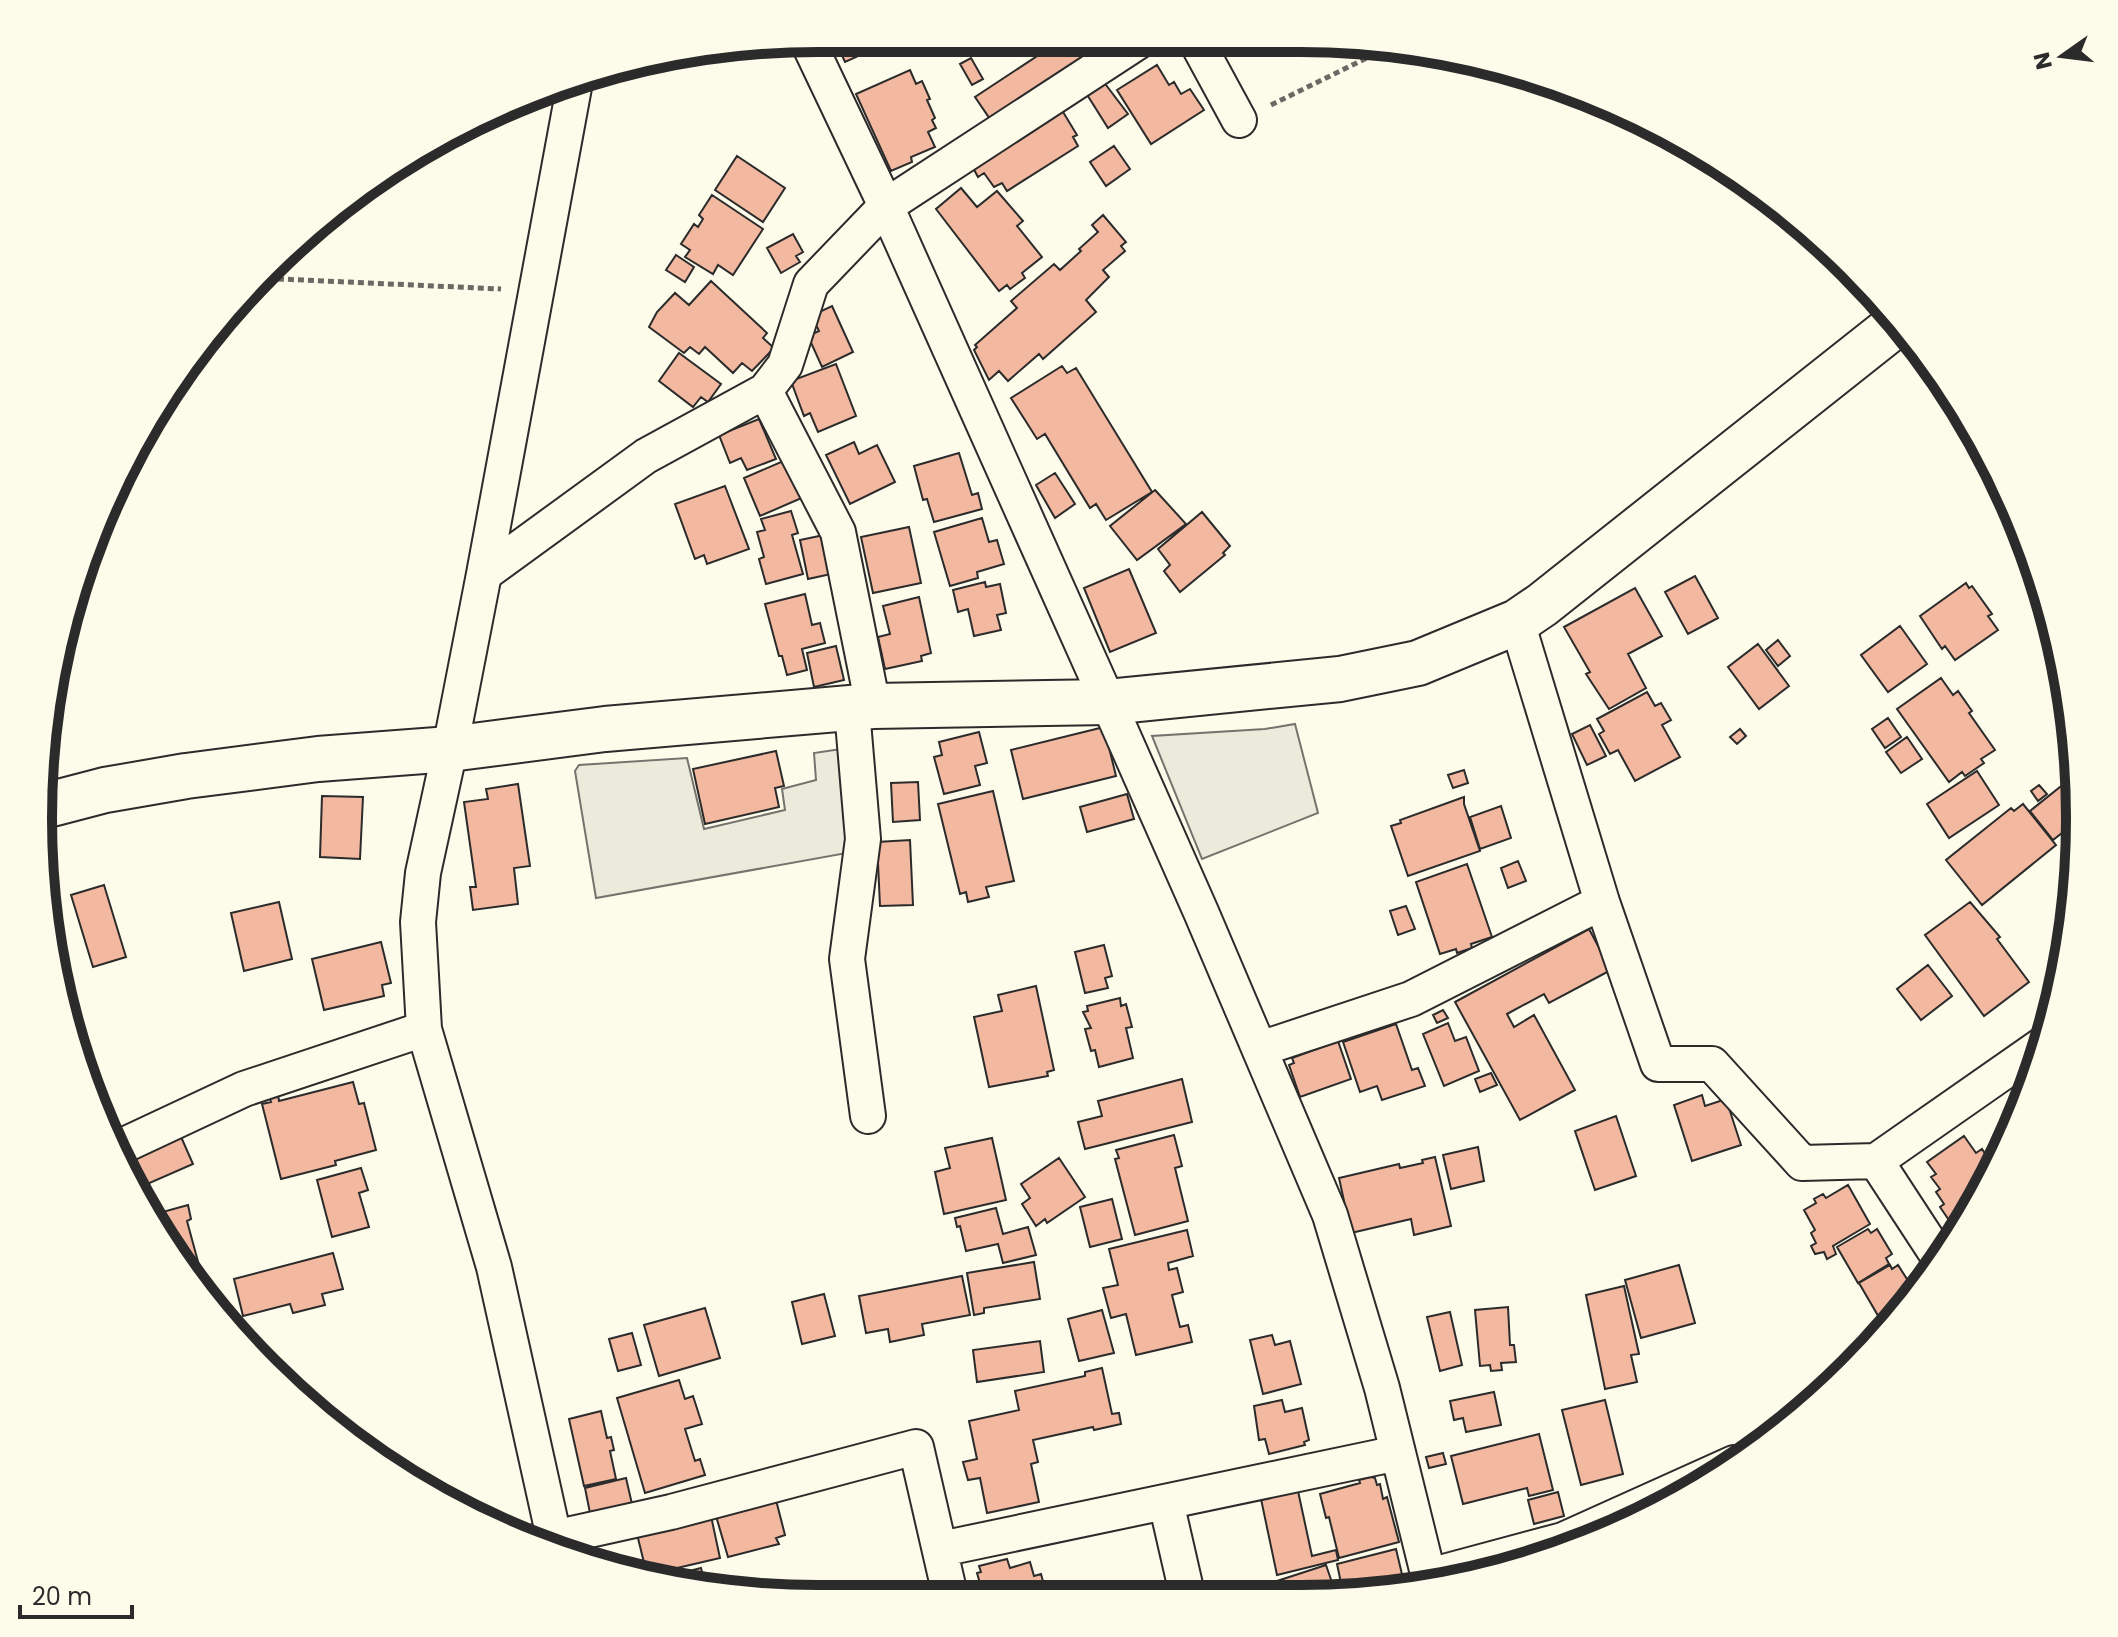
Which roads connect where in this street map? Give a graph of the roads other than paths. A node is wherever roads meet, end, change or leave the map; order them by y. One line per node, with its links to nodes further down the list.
1 (813, 52): 6 (street)
2 (1122, 52): 6 (street)
3 (1202, 52): 5 (street)
4 (573, 93): 9 (street)
5 (1239, 120)
6 (886, 206): 8 (street); 11 (street)
7 (1890, 330): 10 (street)
8 (765, 391): 9 (street); 12 (street)
9 (484, 574): 13 (street)
10 (1517, 622): 11 (street); 15 (street)
11 (1108, 702): 12 (street); 17 (street)
12 (863, 708): 13 (street); 19 (street)
13 (450, 749): 14 (street); 16 (street)
14 (53, 804)
15 (1602, 902): 17 (street); 21 (street)
16 (424, 1029): 20 (street); 27 (street)
17 (1260, 1049): 23 (street)
18 (2028, 1055): 21 (street)
19 (868, 1116)
20 (125, 1145)
21 (1876, 1161): 22 (street)
22 (1933, 1249)
23 (1398, 1453): 24 (street); 30 (street)
24 (1166, 1502): 29 (street); 32 (street)
25 (1641, 1505): 26 (street)
26 (1587, 1529)
27 (545, 1534)
28 (562, 1540): 29 (street)
29 (941, 1549): 31 (street)
30 (1428, 1573)
31 (948, 1585)
32 (1185, 1585)

